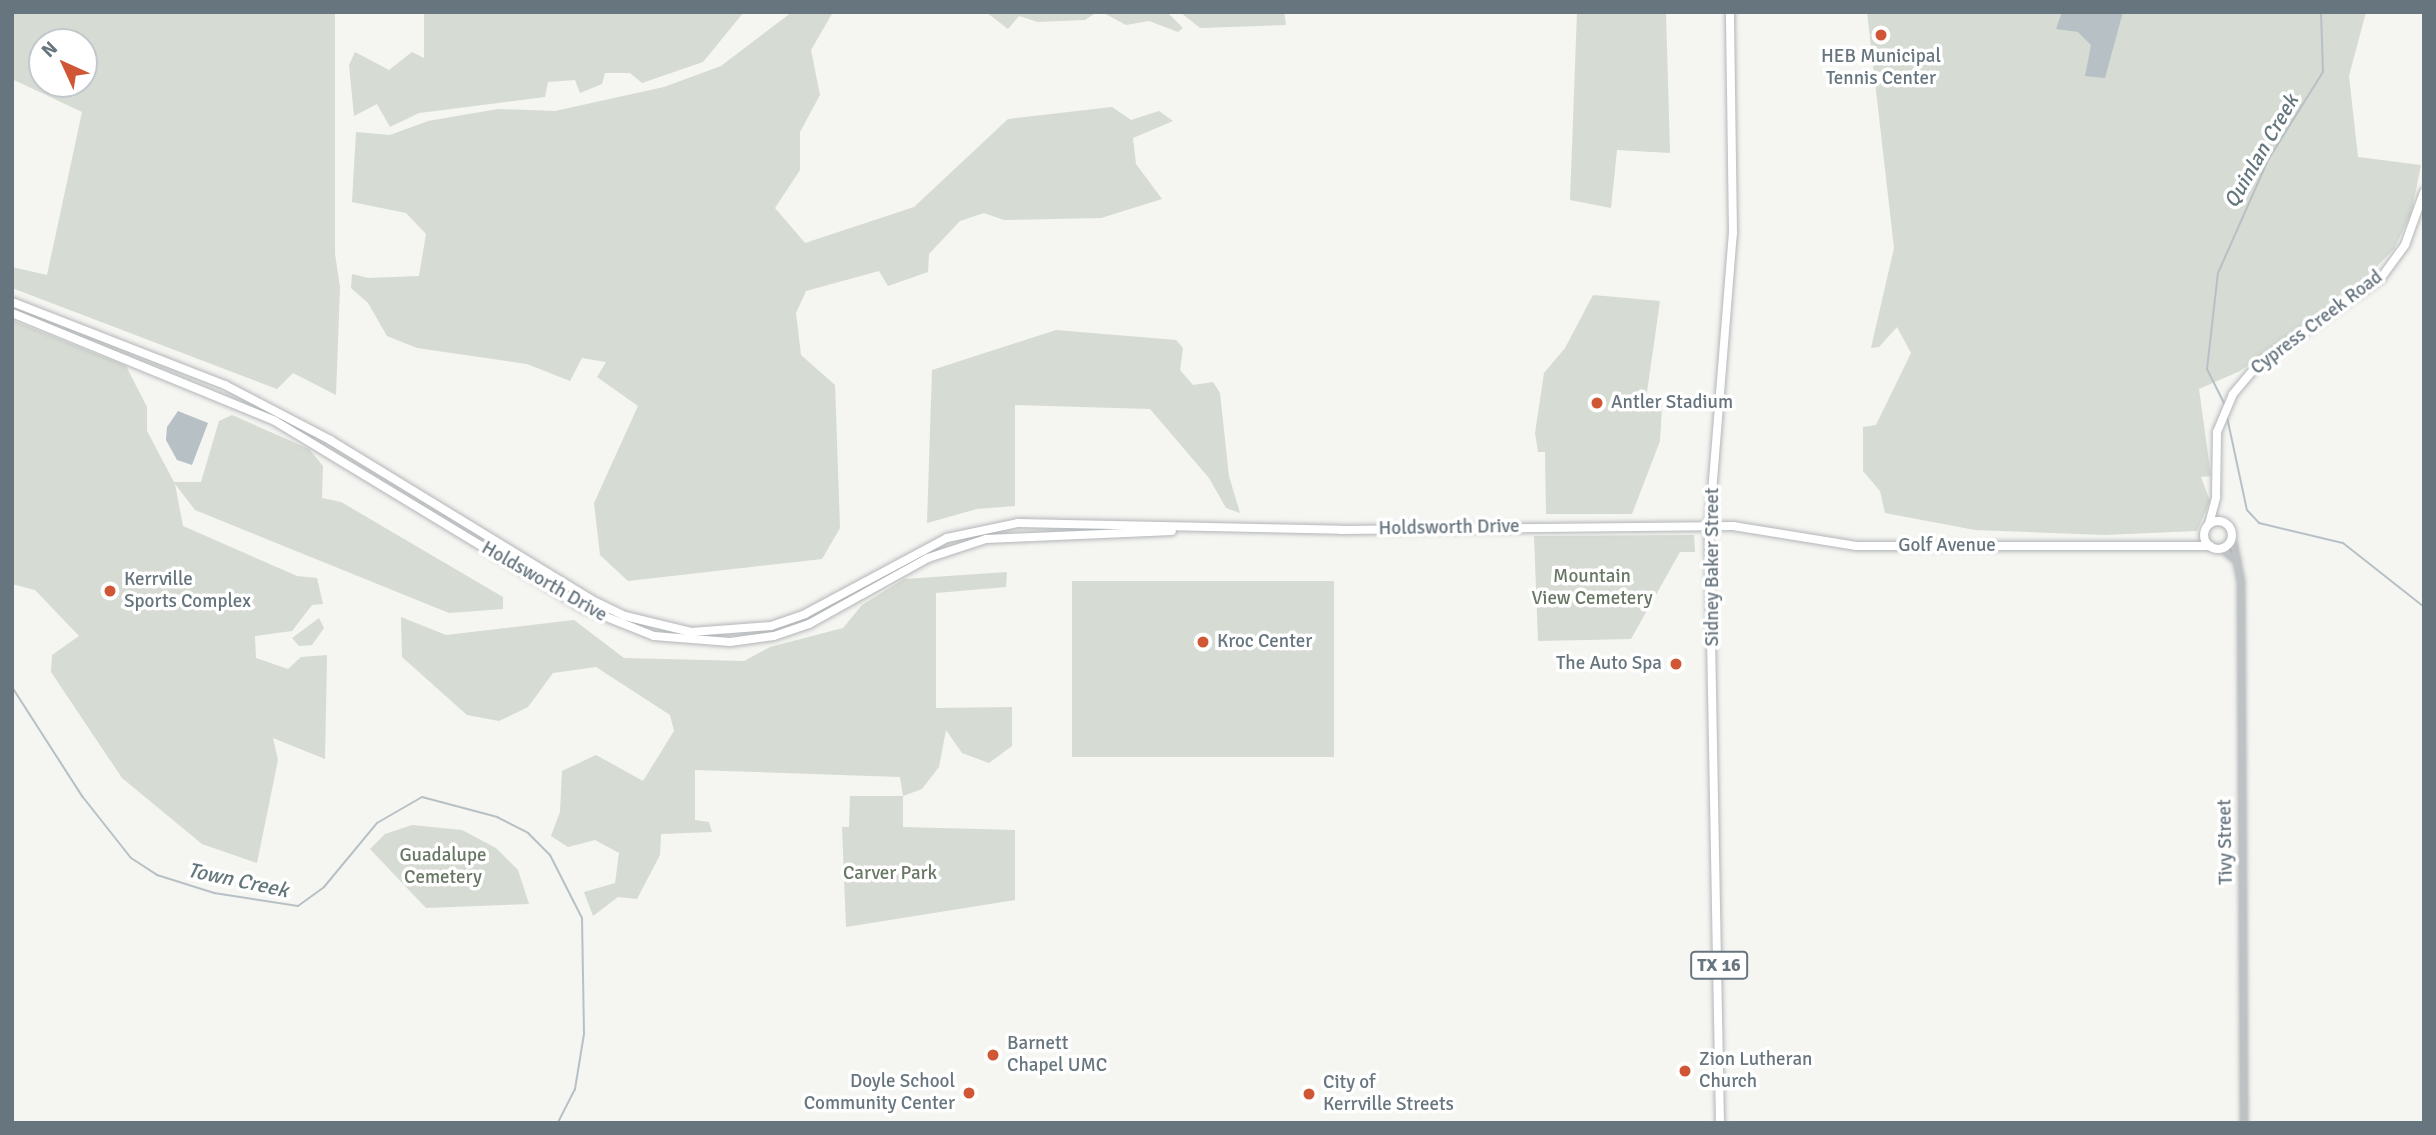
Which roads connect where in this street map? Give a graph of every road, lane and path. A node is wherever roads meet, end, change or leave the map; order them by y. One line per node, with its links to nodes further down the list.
1 (1730, 12): 9 (main road, Sidney Baker Street / TX 16)
2 (2424, 192): 7 (main road, Cypress Creek Road)
3 (12, 302): 5 (main road, Holdsworth Drive)
4 (12, 313): 6 (main road, Holdsworth Drive)
5 (173, 365): 6 (main road); 12 (main road, Holdsworth Drive)
6 (169, 375): 14 (main road, Holdsworth Drive)
7 (2216, 497): 8 (main road, Cypress Creek Road); 11 (main road, Cypress Creek Road)
8 (2227, 523): 11 (main road); 13 (main road, Cypress Creek Road)
9 (1709, 526): 10 (main road, Holdsworth Drive); 15 (main road, Golf Avenue); 19 (main road, Sidney Baker Street / TX 16)
10 (1189, 528): 12 (main road, Holdsworth Drive); 14 (main road, Holdsworth Drive)
11 (2207, 528): 15 (main road); 16 (main road)
12 (483, 534): 14 (main road)
13 (2232, 536): 17 (main road); 18 (street, Tivy Street)
14 (477, 542)
15 (2187, 544): 16 (main road, Golf Avenue)
16 (2210, 546): 17 (main road, Golf Avenue)
17 (2221, 548): 18 (street)
18 (2238, 562): 20 (street, Tivy Street)
19 (1720, 1123)
20 (2244, 1123)

